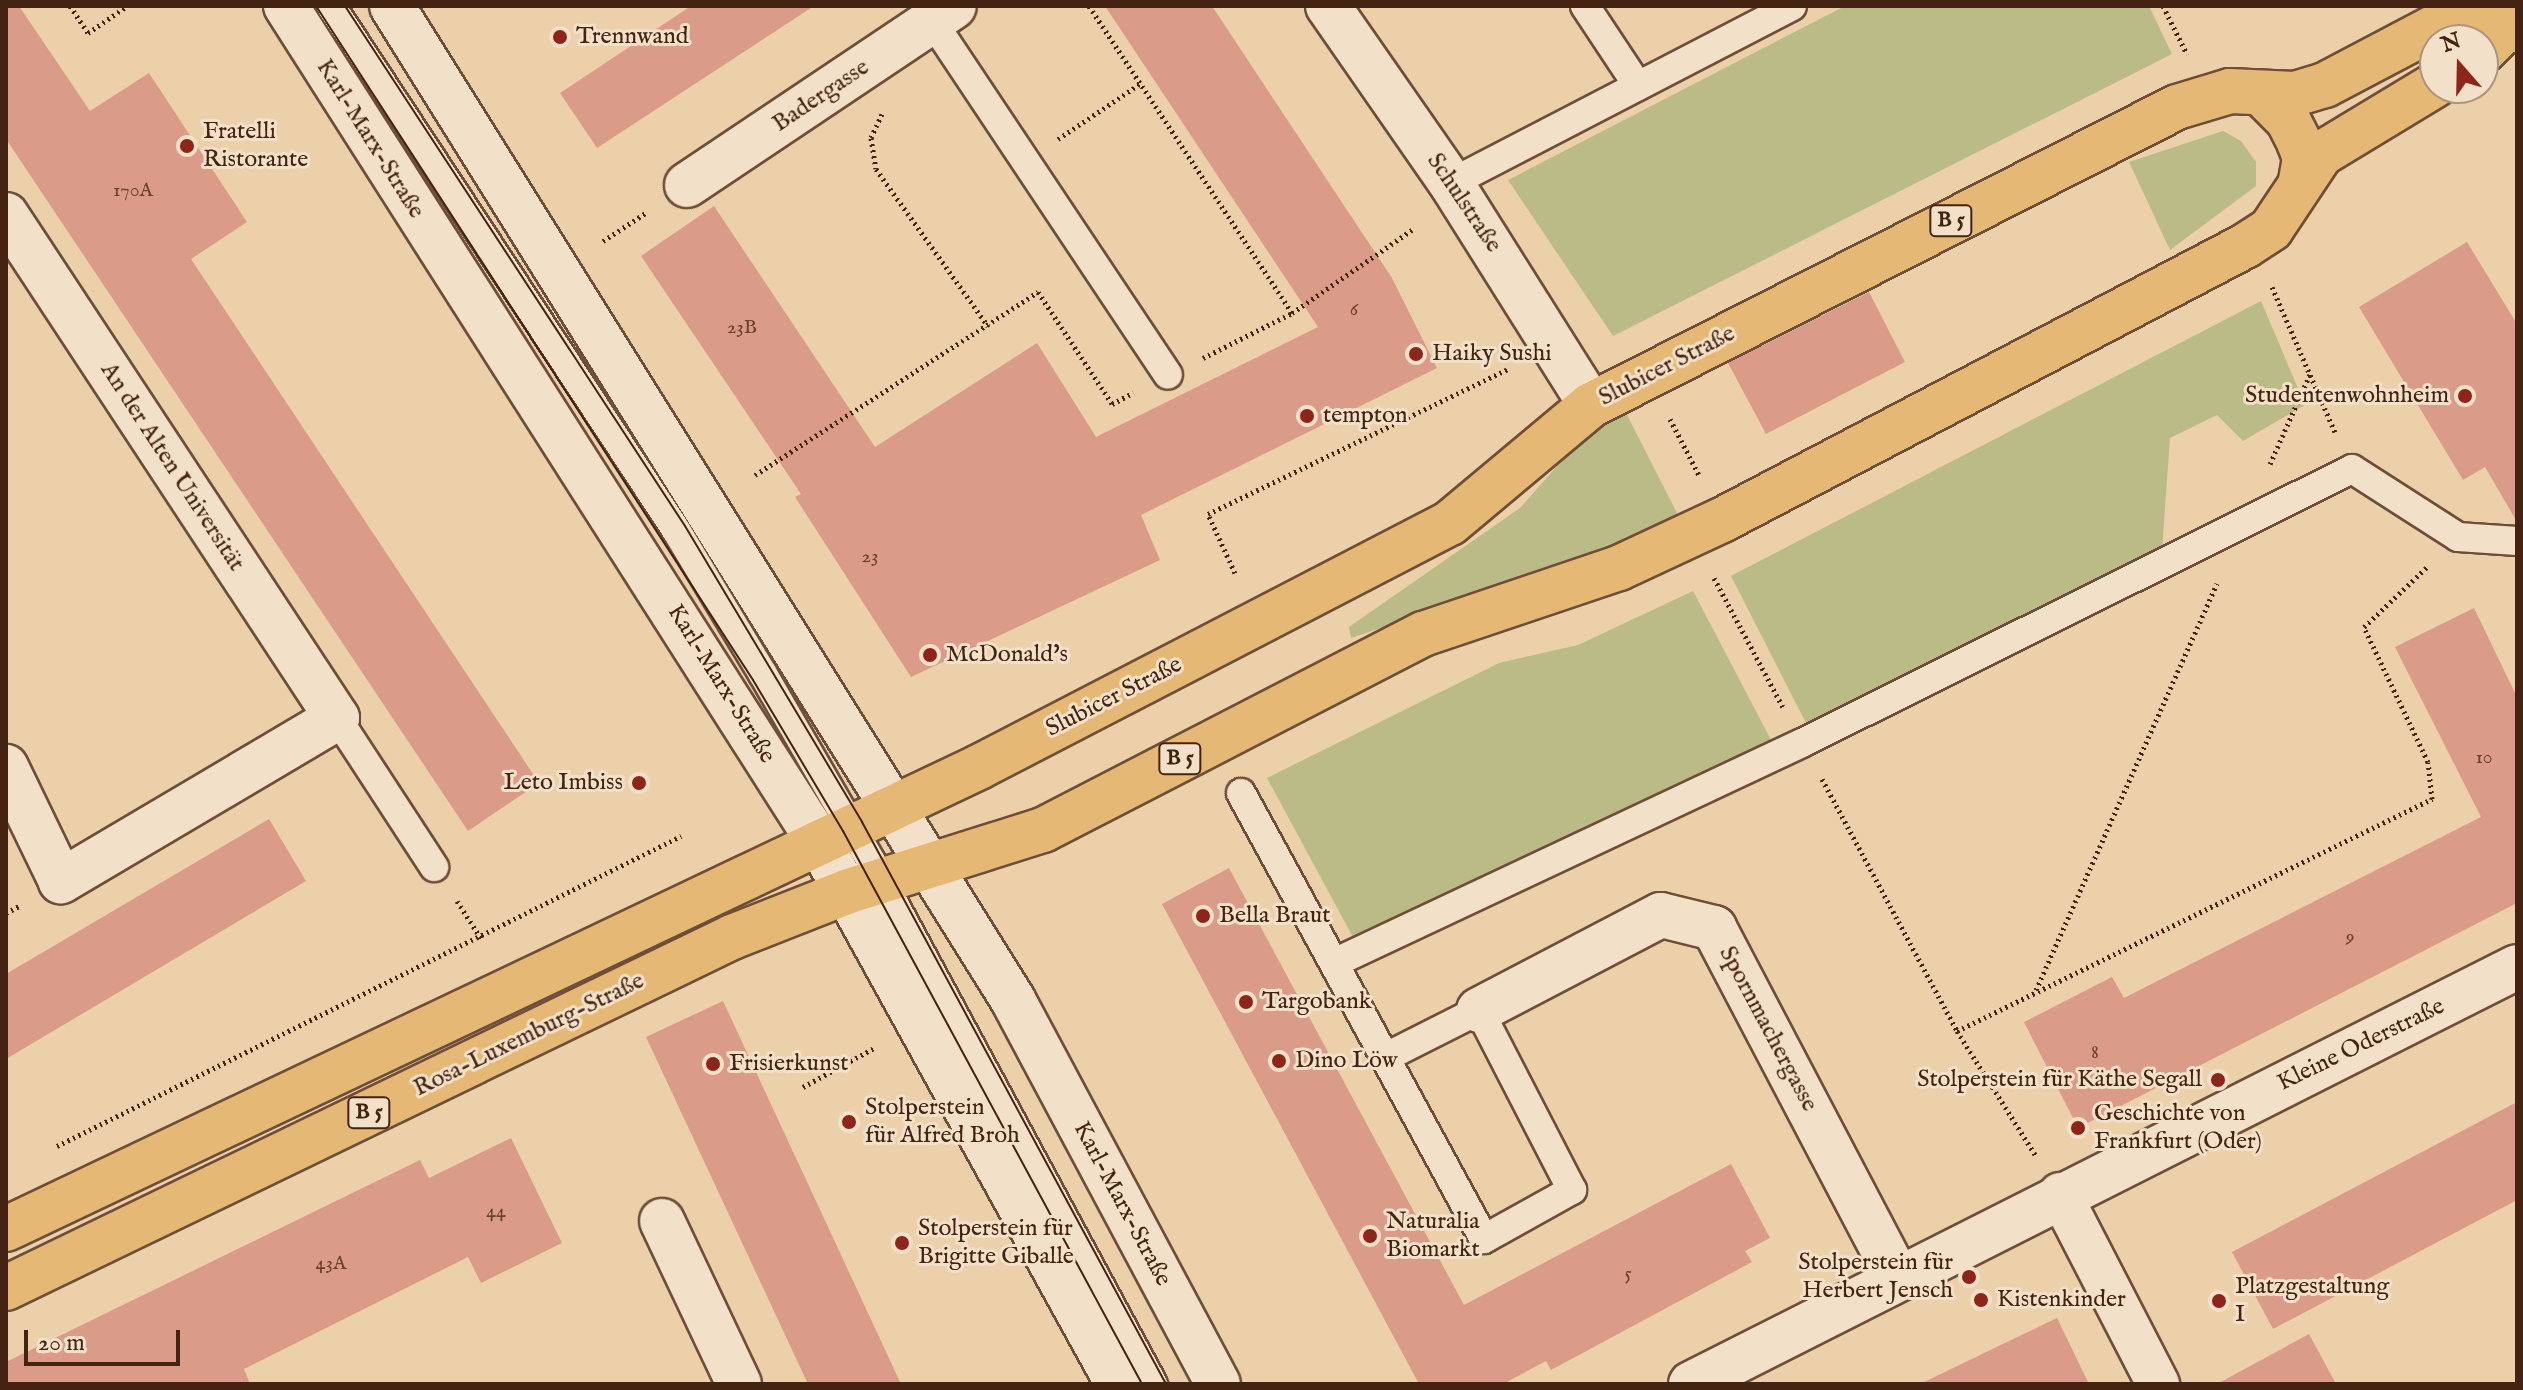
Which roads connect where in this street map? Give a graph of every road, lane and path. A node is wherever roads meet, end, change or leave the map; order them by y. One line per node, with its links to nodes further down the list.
1 (70, 6): 2 (path)
2 (127, 6)
3 (286, 6): 49 (street, Karl-Marx-Straße)
4 (331, 6): 49 (lane)
5 (392, 6): 47 (street, Karl-Marx-Straße)
6 (1089, 6): 16 (path)
7 (1328, 6): 23 (street, Schulstraße)
8 (1585, 6): 17 (lane)
9 (1792, 6): 17 (lane)
10 (2163, 6): 15 (path)
11 (2475, 6): 18 (main road, Slubicer Straße / B 5)
12 (943, 13): 21 (lane); 24 (street, Badergasse)
13 (2517, 19): 14 (main road)
14 (2499, 36)
15 (2193, 65)
16 (1140, 84): 21 (path); 28 (path)
17 (1638, 86): 23 (lane)
18 (2262, 94): 22 (main road); 33 (main road, Slubicer Straße / B 5)
19 (2419, 94): 22 (main road, B 5)
20 (888, 100): 29 (path)
21 (1026, 160): 32 (lane)
22 (2301, 181): 37 (main road, B 5)
23 (1451, 183): 34 (street, Schulstraße)
24 (687, 185)
25 (6, 215): 43 (street, An der Alten Universität)
26 (1412, 230): 28 (path)
27 (2268, 276): 31 (path)
28 (1292, 313): 32 (path)
29 (988, 326): 32 (path); 36 (path)
30 (1515, 366): 42 (path)
31 (2310, 374): 35 (path); 38 (path)
32 (1168, 375)
33 (1648, 375): 34 (main road, Slubicer Straße / B 5); 37 (path)
34 (1591, 405): 47 (main road, Slubicer Straße / B 5)
35 (2352, 469): 38 (lane); 39 (lane)
36 (755, 475)
37 (1722, 520): 50 (main road, B 5)
38 (2245, 520): 44 (lane); 54 (path)
39 (2458, 537): 40 (lane); 54 (path)
40 (2517, 541)
41 (1707, 566): 44 (path)
42 (1235, 573)
43 (337, 718): 45 (street); 51 (lane, An der Alten Universität)
44 (1802, 743): 52 (lane); 56 (path)
45 (6, 767)
46 (1241, 793): 52 (lane)
47 (897, 813): 49 (main road, Rosa-Luxemburg-Straße / B 5); 50 (street, Karl-Marx-Straße)
48 (681, 836): 60 (path)
49 (850, 860): 50 (main road, Rosa-Luxemburg-Straße / B 5); 63 (main road, Rosa-Luxemburg-Straße / B 5); 65 (main road, Rosa-Luxemburg-Straße / B 5); 67 (street, Karl-Marx-Straße); 68 (lane)
50 (930, 866): 69 (street, Karl-Marx-Straße)
51 (434, 867)
52 (1334, 963): 58 (lane)
53 (2517, 967): 61 (street, Kleine Oderstraße)
54 (2036, 990): 56 (path)
55 (1479, 1010): 58 (lane, Spornmachergasse); 58 (lane); 64 (street, Spornmachergasse)
56 (1957, 1031): 61 (path)
57 (887, 1040): 59 (path)
58 (1386, 1057)
59 (803, 1087)
60 (48, 1150)
61 (2060, 1194): 64 (street, Kleine Oderstraße); 71 (street)
62 (662, 1221): 66 (street)
63 (6, 1229)
64 (1897, 1277): 70 (street, Kleine Oderstraße)
65 (6, 1288)
66 (739, 1384)
67 (1118, 1384)
68 (1153, 1384)
69 (1218, 1384)
70 (1691, 1384)
71 (2158, 1384)

